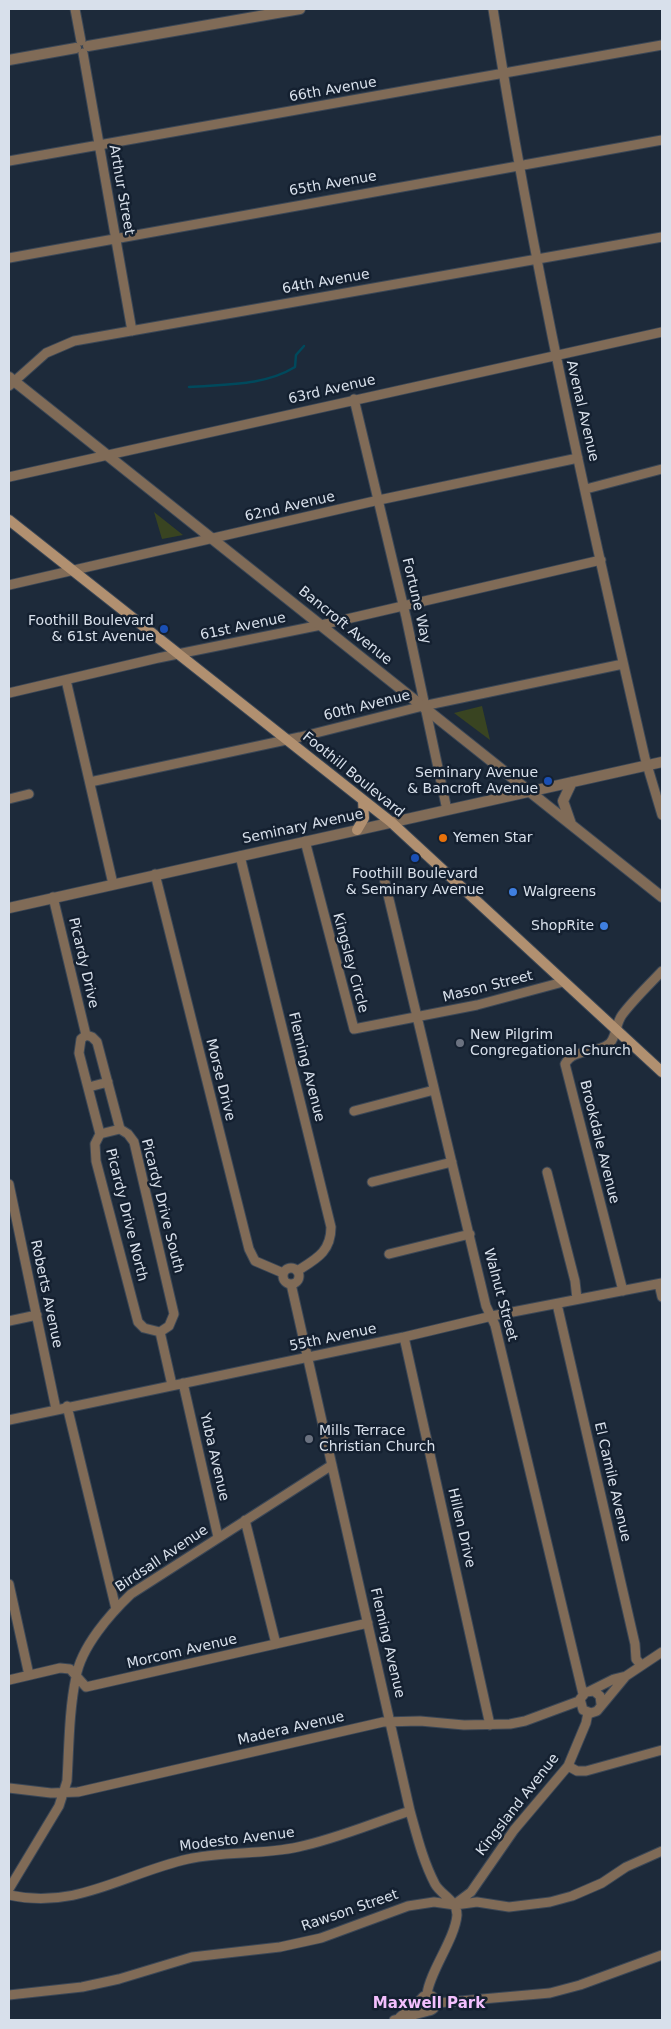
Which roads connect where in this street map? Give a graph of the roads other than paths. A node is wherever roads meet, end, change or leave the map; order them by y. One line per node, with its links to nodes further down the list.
1 (75, 9): 5 (street, Arthur Street)
2 (300, 9): 5 (street)
3 (492, 9): 7 (street, Avenal Avenue)
4 (662, 45): 7 (street, 66th Avenue)
5 (82, 47): 6 (street); 9 (street, Arthur Street)
6 (9, 60)
7 (502, 72): 9 (street, 66th Avenue); 11 (street, Avenal Avenue)
8 (662, 140): 11 (street, 65th Avenue)
9 (99, 146): 10 (street, 66th Avenue); 13 (street, Arthur Street)
10 (9, 161)
11 (518, 165): 13 (street, 65th Avenue); 15 (street, Avenal Avenue)
12 (662, 236): 15 (street, 64th Avenue)
13 (116, 238): 14 (street, 65th Avenue); 16 (street, Arthur Street)
14 (9, 258)
15 (536, 259): 16 (street, 64th Avenue); 18 (street, Avenal Avenue)
16 (132, 331): 19 (street, 64th Avenue)
17 (662, 332): 18 (street, 63rd Avenue)
18 (555, 355): 20 (street, 63rd Avenue); 22 (street, Avenal Avenue)
19 (10, 381): 21 (street, Bancroft Avenue)
20 (354, 399): 21 (street, 63rd Avenue); 26 (street, Fortune Way)
21 (107, 455): 24 (street, 63rd Avenue); 28 (street, Bancroft Avenue)
22 (578, 458): 25 (street, Avenal Avenue); 26 (street, 62nd Avenue)
23 (662, 469): 25 (street)
24 (9, 477)
25 (586, 489): 29 (street, Avenal Avenue)
26 (379, 500): 28 (street, 62nd Avenue); 32 (street, Fortune Way)
27 (9, 520): 30 (main road, Foothill Boulevard)
28 (213, 539): 30 (street, 62nd Avenue); 33 (street, Bancroft Avenue)
29 (601, 560): 32 (street, 61st Avenue); 35 (street, Avenal Avenue)
30 (74, 571): 31 (street, 62nd Avenue); 34 (main road, Foothill Boulevard)
31 (9, 585)
32 (403, 605): 33 (street, 61st Avenue); 38 (street, Fortune Way)
33 (321, 625): 34 (street, 61st Avenue); 38 (street, Bancroft Avenue)
34 (178, 653): 36 (street, 61st Avenue); 39 (main road, Foothill Boulevard)
35 (623, 664): 38 (street, 60th Avenue); 41 (street, Avenal Avenue)
36 (66, 680): 37 (street, 61st Avenue); 42 (street)
37 (9, 693)
38 (423, 706): 39 (street, 60th Avenue); 44 (street, Bancroft Avenue); 48 (street, Fortune Way)
39 (287, 740): 42 (street, 60th Avenue); 47 (main road, Foothill Boulevard)
40 (662, 762): 41 (street, Seminary Avenue)
41 (646, 765): 43 (street, Seminary Avenue); 49 (street, Avenal Avenue)
42 (90, 782): 57 (street)
43 (572, 782): 44 (street, Seminary Avenue); 51 (street)
44 (530, 791): 48 (street, Seminary Avenue); 51 (street, Bancroft Avenue)
45 (29, 794): 46 (street)
46 (9, 799)
47 (363, 800): 50 (main road, Foothill Boulevard); 52 (main road)
48 (447, 810): 50 (street, Seminary Avenue)
49 (662, 815)
50 (391, 822): 52 (street, Seminary Avenue); 62 (main road, Foothill Boulevard)
51 (573, 827): 58 (street, Bancroft Avenue)
52 (357, 830): 53 (street, Seminary Avenue)
53 (305, 841): 54 (street, Seminary Avenue); 63 (street, Kingsley Circle)
54 (240, 856): 55 (street, Seminary Avenue); 80 (street, Fleming Avenue)
55 (155, 874): 57 (street, Seminary Avenue); 81 (street, Morse Drive)
56 (383, 874): 63 (street, Walnut Street)
57 (113, 884): 59 (street, Seminary Avenue)
58 (661, 895)
59 (53, 897): 60 (street, Seminary Avenue); 65 (street, Picardy Drive)
60 (9, 908)
61 (662, 971): 64 (street)
62 (563, 982): 63 (street, Mason Street); 64 (main road, Foothill Boulevard)
63 (418, 1017): 69 (street, Walnut Street)
64 (615, 1029): 66 (main road, Foothill Boulevard); 84 (street, Brookdale Avenue)
65 (86, 1035): 67 (street, Picardy Drive South); 68 (street, Picardy Drive North)
66 (662, 1072)
67 (108, 1082): 68 (street); 71 (street, Picardy Drive South)
68 (89, 1087): 72 (street, Picardy Drive North)
69 (434, 1090): 70 (street); 73 (street, Walnut Street)
70 (354, 1111)
71 (120, 1129): 72 (street); 91 (street, Picardy Drive South)
72 (100, 1134): 91 (street, Picardy Drive North)
73 (452, 1162): 75 (street); 78 (street, Walnut Street)
74 (548, 1172): 86 (street)
75 (372, 1182)
76 (9, 1184): 77 (street, Roberts Avenue)
77 (13, 1223): 88 (street, Roberts Avenue)
78 (470, 1234): 79 (street); 89 (street, Walnut Street)
79 (390, 1254)
80 (297, 1271): 81 (street); 83 (street)
81 (283, 1273): 83 (street)
82 (661, 1283): 84 (street, 55th Avenue); 85 (street)
83 (291, 1284): 93 (street, Fleming Avenue)
84 (623, 1291): 86 (street, 55th Avenue)
85 (662, 1296)
86 (578, 1300): 87 (street, 55th Avenue)
87 (557, 1304): 89 (street, 55th Avenue); 107 (street, El Camile Avenue)
88 (37, 1315): 90 (street); 97 (street, Roberts Avenue)
89 (492, 1316): 92 (street, 55th Avenue); 112 (street, Walnut Street)
90 (9, 1320)
91 (160, 1332): 95 (street)
92 (404, 1337): 93 (street, 55th Avenue); 116 (street, Hillen Drive)
93 (308, 1357): 94 (street, 55th Avenue); 99 (street, Fleming Avenue)
94 (183, 1383): 95 (street, 55th Avenue); 101 (street, Yuba Avenue)
95 (172, 1385): 96 (street, 55th Avenue)
96 (67, 1406): 97 (street, 55th Avenue); 103 (street)
97 (56, 1409): 98 (street, 55th Avenue)
98 (9, 1420)
99 (332, 1465): 100 (street, Birdsall Avenue); 104 (street, Fleming Avenue)
100 (245, 1520): 101 (street, Birdsall Avenue); 105 (street)
101 (218, 1537): 103 (street, Birdsall Avenue)
102 (9, 1584): 108 (street)
103 (116, 1609): 109 (street, Birdsall Avenue)
104 (368, 1623): 105 (street, Morcom Avenue); 115 (street, Fleming Avenue)
105 (276, 1644): 109 (street, Morcom Avenue)
106 (662, 1652): 107 (street)
107 (641, 1665): 110 (street)
108 (30, 1675): 109 (street, Morcom Avenue); 111 (street, Morcom Avenue)
109 (76, 1676): 120 (street, Birdsall Avenue)
110 (626, 1676): 112 (street); 113 (street)
111 (9, 1680)
112 (584, 1695): 113 (street); 114 (street); 116 (street, Madera Avenue)
113 (602, 1704): 114 (street)
114 (588, 1713): 118 (street, Kingsland Avenue)
115 (391, 1722): 116 (street, Madera Avenue); 120 (street, Madera Avenue); 121 (street, Fleming Avenue)
116 (490, 1725)
117 (662, 1750): 118 (street)
118 (568, 1766): 125 (street, Kingsland Avenue)
119 (9, 1788): 120 (street, Madera Avenue)
120 (64, 1793): 123 (street, Birdsall Avenue)
121 (410, 1811): 124 (street, Modesto Avenue); 125 (street, Fleming Avenue)
122 (662, 1851): 125 (street, Rawson Street)
123 (9, 1889)
124 (9, 1895)
125 (455, 1904): 127 (street, Rawson Street); 128 (street)
126 (662, 1955): 129 (street)
127 (9, 1996)
128 (424, 1997): 129 (street); 129 (street); 130 (street)
129 (433, 2008): 130 (street); 131 (street)
130 (397, 2019)
131 (436, 2020)

